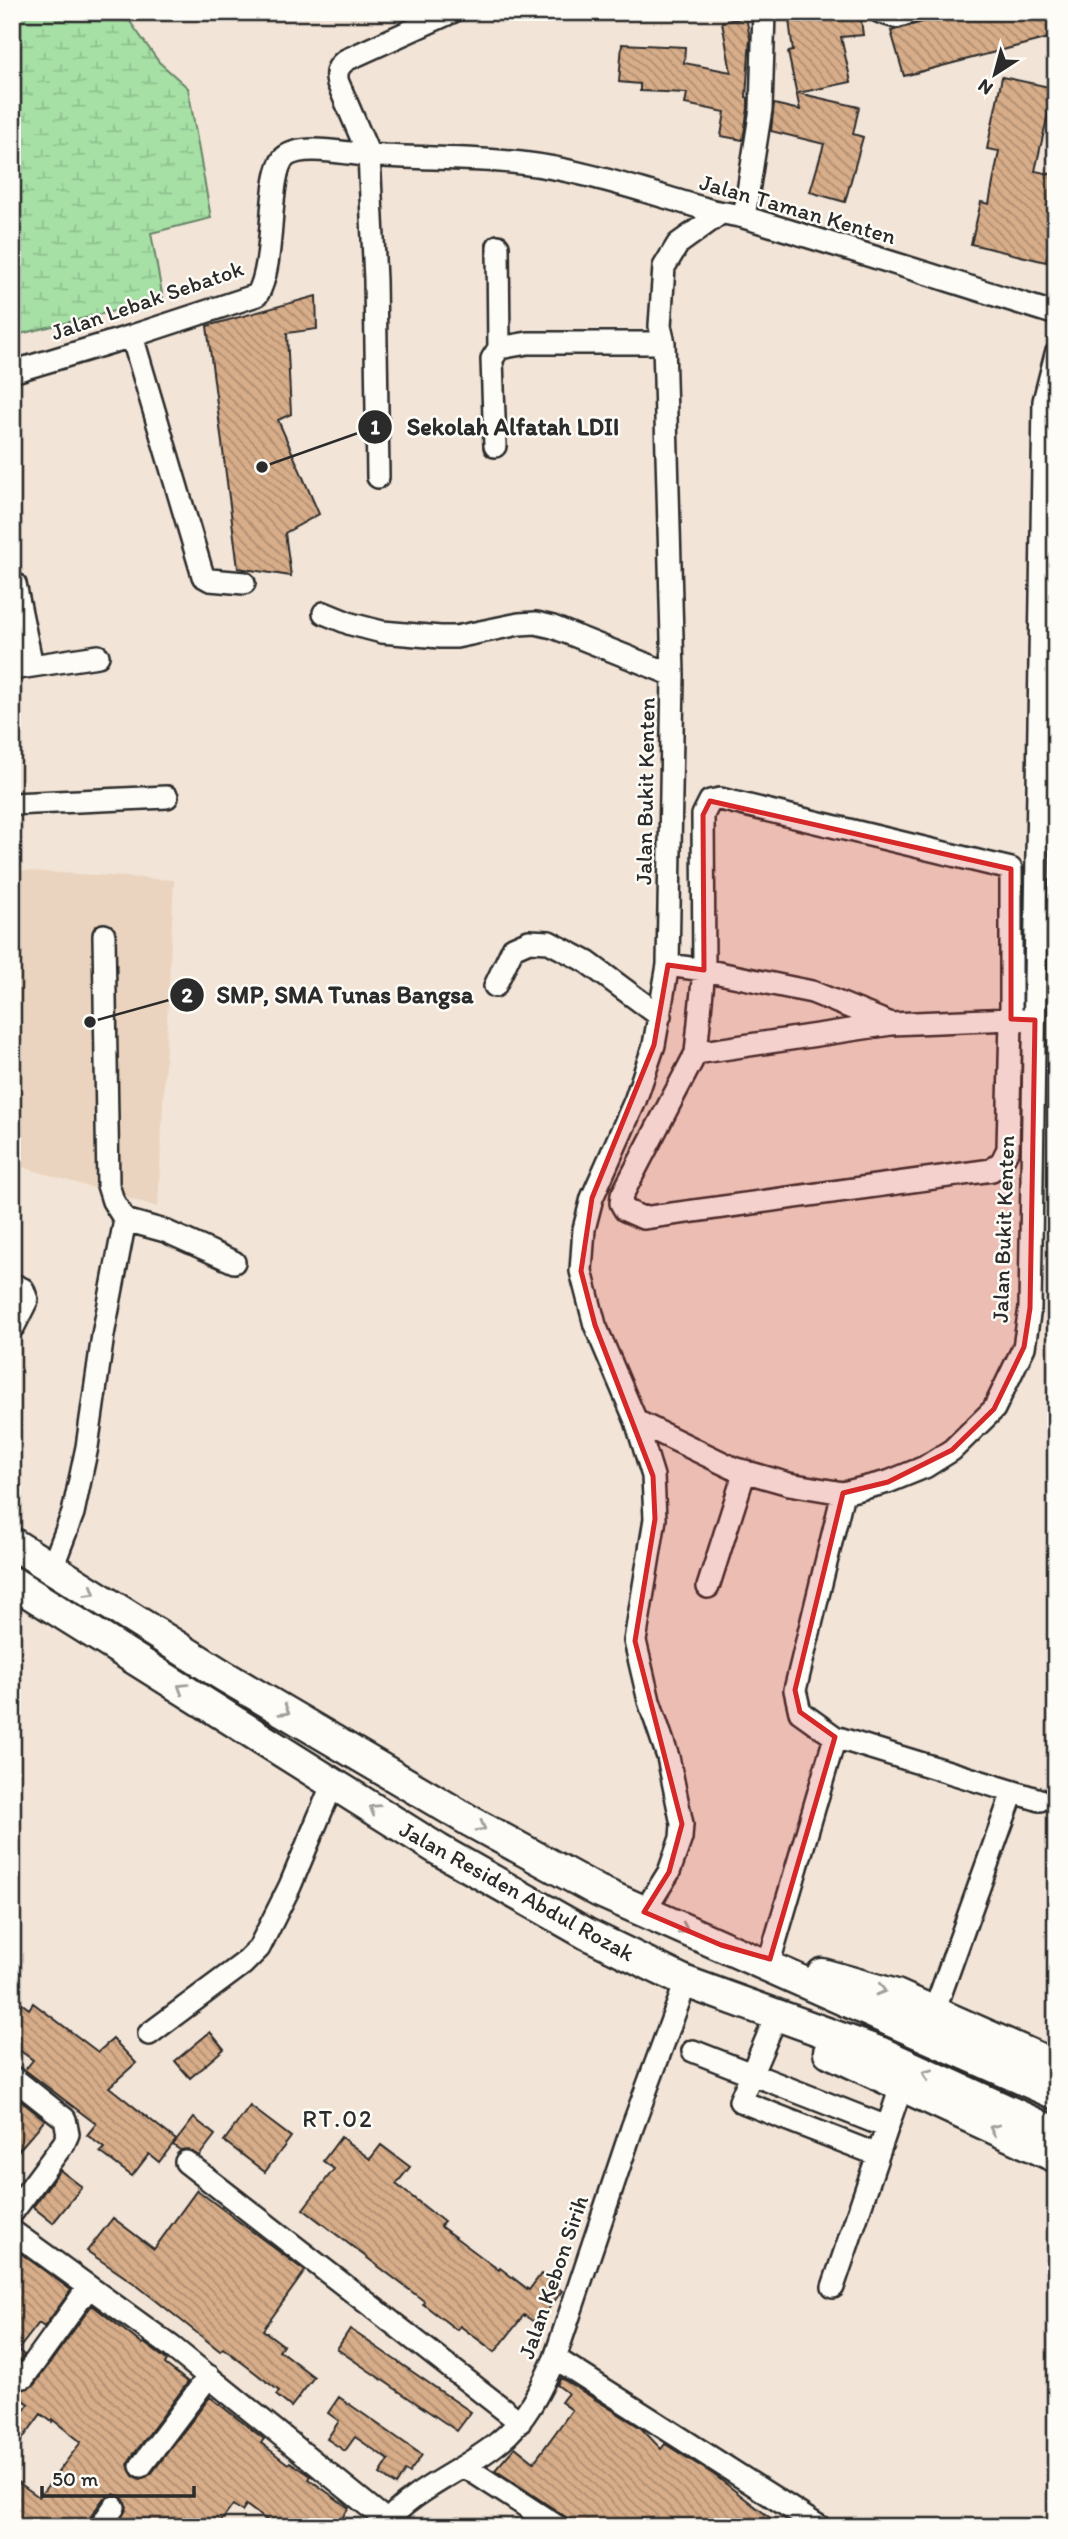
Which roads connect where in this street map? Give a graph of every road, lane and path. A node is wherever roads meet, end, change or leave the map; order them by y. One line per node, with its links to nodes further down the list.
1 (452, 12): 5 (street)
2 (764, 12): 8 (street)
3 (880, 12): 4 (street)
4 (912, 12)
5 (369, 155): 6 (street, Jalan Lebak Sebatok); 11 (street, Jalan Lebak Sebatok); 17 (street)
6 (522, 163): 7 (street, Jalan Taman Kenten)
7 (721, 213): 8 (street, Jalan Taman Kenten); 12 (street, Jalan Bukit Kenten)
8 (744, 217): 10 (street, Jalan Taman Kenten)
9 (498, 246): 13 (street)
10 (1056, 314)
11 (132, 337): 15 (street, Jalan Lebak Sebatok); 18 (street)
12 (664, 343): 13 (street); 23 (street, Jalan Bukit Kenten)
13 (499, 348): 16 (street)
14 (1056, 354): 32 (street, Jalan Bukit Kenten)
15 (12, 372)
16 (495, 446)
17 (378, 477)
18 (244, 583)
19 (15, 584): 22 (street)
20 (324, 613): 23 (street)
21 (98, 656): 22 (street)
22 (22, 667)
23 (673, 675): 27 (street, Jalan Bukit Kenten)
24 (167, 797): 25 (street)
25 (12, 804)
26 (104, 935): 35 (street)
27 (667, 965): 28 (street); 30 (street, Jalan Bukit Kenten)
28 (704, 970): 31 (street); 33 (street); 34 (street)
29 (495, 986): 30 (street)
30 (660, 1016): 39 (street, Jalan Bukit Kenten)
31 (1011, 1019): 32 (street); 33 (street); 34 (street)
32 (1035, 1020): 41 (street, Jalan Bukit Kenten)
33 (891, 1024): 34 (street)
34 (696, 1053)
35 (125, 1220): 36 (street); 43 (street)
36 (234, 1262)
37 (12, 1284): 38 (street)
38 (14, 1326)
39 (636, 1421): 40 (street, Jalan Bukit Kenten); 50 (street)
40 (746, 1471): 41 (street, Jalan Bukit Kenten); 45 (street)
41 (843, 1493): 46 (street)
42 (12, 1543): 43 (highway, Jalan Residen Abdul Rozak)
43 (52, 1569): 50 (highway, Jalan Residen Abdul Rozak, one-way to 50)
44 (12, 1582): 47 (highway, Jalan Residen Abdul Rozak, one-way to 44)
45 (708, 1587)
46 (835, 1737): 48 (street); 52 (street)
47 (333, 1783): 53 (highway, Jalan Residen Abdul Rozak, one-way to 47); 57 (street)
48 (1013, 1792): 49 (street); 55 (street)
49 (1040, 1800)
50 (644, 1912): 51 (highway, Jalan Residen Abdul Rozak, one-way to 51)
51 (720, 1945): 52 (highway); 63 (highway, Jalan Residen Abdul Rozak)
52 (770, 1959): 55 (highway, one-way to 55)
53 (686, 1982): 54 (highway, Jalan Residen Abdul Rozak); 73 (street, Jalan Kebon Sirih)
54 (714, 1993): 56 (highway); 65 (highway, Jalan Residen Abdul Rozak, one-way to 54)
55 (934, 2012): 59 (highway)
56 (773, 2024): 60 (street); 62 (highway)
57 (149, 2034)
58 (692, 2051): 60 (street)
59 (1056, 2066)
60 (751, 2073): 64 (street); 66 (street)
61 (12, 2077): 69 (street)
62 (901, 2087): 64 (street); 67 (highway, one-way to 62)
63 (1056, 2094)
64 (887, 2127): 66 (street)
65 (1056, 2133)
66 (878, 2155): 71 (street)
67 (1056, 2157)
68 (186, 2162): 76 (street)
69 (12, 2213)
70 (12, 2231): 72 (street)
71 (833, 2287)
72 (88, 2288): 74 (street); 75 (street)
73 (555, 2358): 76 (street, Jalan Kebon Sirih); 83 (street)
74 (209, 2376): 77 (street); 80 (street)
75 (24, 2377)
76 (520, 2422): 78 (street, Jalan Kebon Sirih)
77 (141, 2466)
78 (464, 2466): 80 (street, Jalan Kebon Sirih); 82 (street)
79 (114, 2507): 81 (street)
80 (385, 2524)
81 (100, 2527)
82 (558, 2527)
83 (820, 2527)

